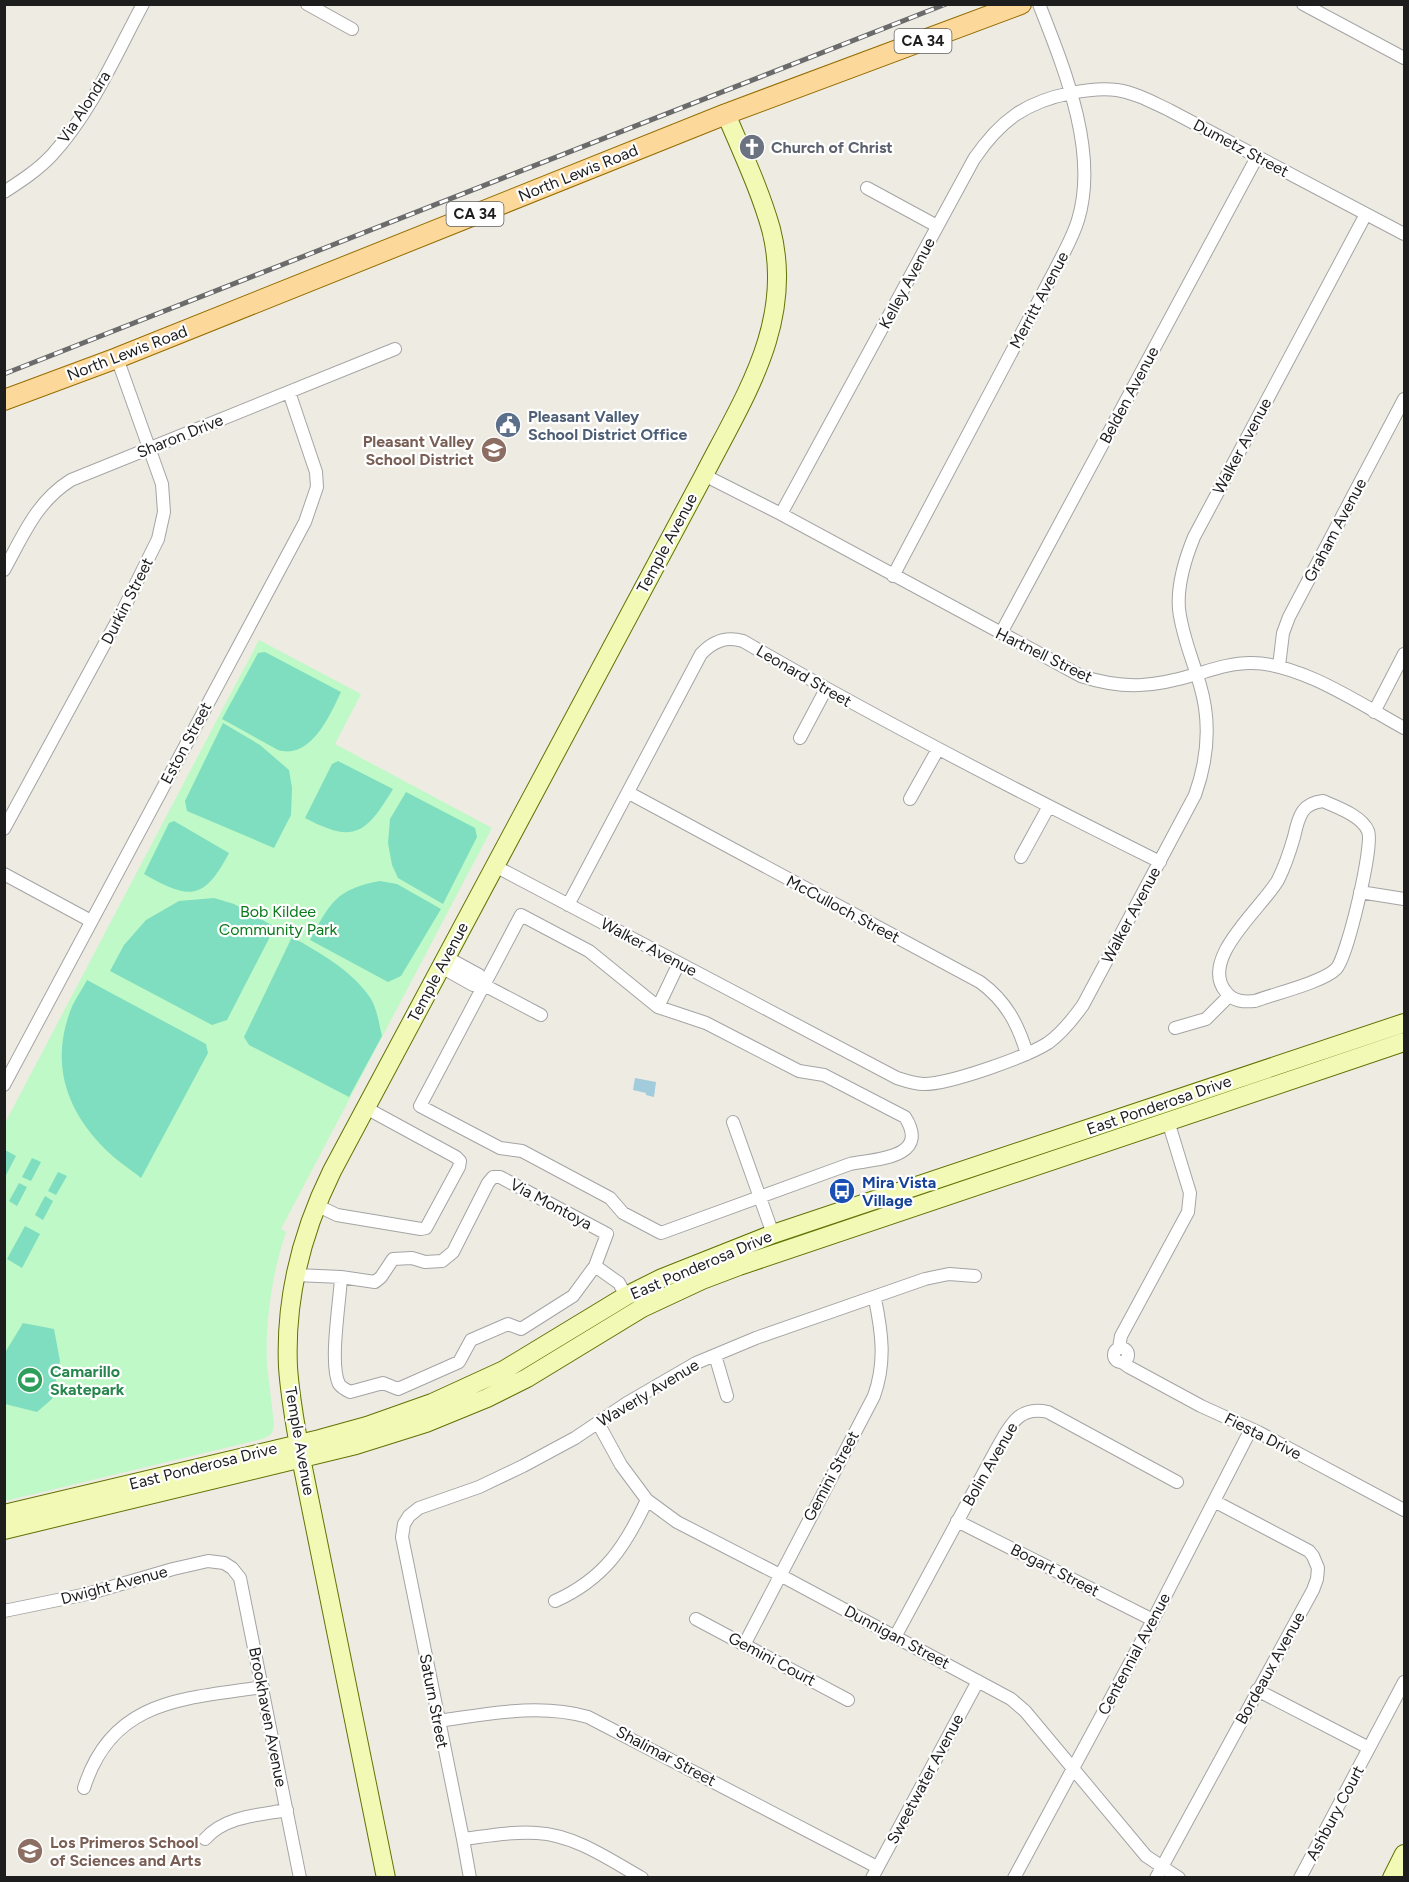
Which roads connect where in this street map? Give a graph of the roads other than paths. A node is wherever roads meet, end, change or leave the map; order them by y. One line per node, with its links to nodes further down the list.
1 (143, 4): 12 (street, Via Alondra)
2 (307, 4): 6 (street)
3 (1021, 4): 9 (main road, North Lewis Road / CA 34)
4 (1039, 4): 8 (street, Merritt Avenue)
5 (1303, 4): 7 (street)
6 (352, 29)
7 (1404, 58)
8 (1071, 93): 10 (street, Dumetz Street); 14 (street, Kelley Avenue); 25 (street, Merritt Avenue)
9 (726, 114): 17 (main road, North Lewis Road / CA 34); 22 (main road, Temple Avenue)
10 (1257, 157): 13 (street, Dumetz Street); 26 (street, Belden Avenue)
11 (867, 188): 14 (street)
12 (4, 192)
13 (1366, 214): 15 (street, Dumetz Street); 29 (street, Walker Avenue)
14 (937, 226): 23 (street, Kelley Avenue)
15 (1404, 234)
16 (395, 349): 18 (street, Sharon Drive)
17 (117, 358): 20 (main road, North Lewis Road / CA 34); 21 (street, Durkin Street)
18 (289, 392): 21 (street, Sharon Drive); 46 (street, Eston Street)
19 (1404, 399): 28 (street, Graham Avenue)
20 (4, 400)
21 (150, 447): 24 (street, Sharon Drive); 38 (street, Durkin Street)
22 (704, 475): 23 (street, Hartnell Street); 41 (main road, Temple Avenue)
23 (781, 514): 25 (street, Hartnell Street)
24 (4, 570)
25 (893, 576): 26 (street, Hartnell Street)
26 (1000, 633): 29 (street, Hartnell Street)
27 (1404, 654): 31 (street)
28 (1279, 666): 29 (street, Hartnell Street); 31 (street, Hartnell Street)
29 (1197, 674): 40 (street, Walker Avenue)
30 (826, 689): 33 (street); 34 (street, Leonard Street); 35 (street, Leonard Street)
31 (1374, 712): 32 (street, Hartnell Street)
32 (1404, 728)
33 (800, 738)
34 (938, 749): 36 (street); 37 (street, Leonard Street)
35 (629, 793): 45 (street, Leonard Street); 56 (street, McCulloch Street)
36 (910, 799)
37 (1048, 806): 39 (street); 40 (street, Leonard Street)
38 (4, 829)
39 (1021, 858)
40 (1160, 862): 56 (street, Walker Avenue)
41 (495, 866): 45 (street, Walker Avenue); 47 (main road, Temple Avenue)
42 (4, 874): 46 (street)
43 (1360, 892): 44 (street); 50 (street); 50 (street)
44 (1404, 899)
45 (568, 905): 48 (street, Walker Avenue)
46 (91, 921): 57 (street, Eston Street)
47 (443, 962): 49 (street); 58 (main road, Temple Avenue)
48 (679, 963): 51 (street); 56 (street, Walker Avenue)
49 (484, 985): 51 (street); 52 (street); 61 (street)
50 (1229, 996): 54 (street)
51 (658, 1007): 61 (street)
52 (541, 1015)
53 (1404, 1023): 63 (main road, East Ponderosa Drive)
54 (1175, 1028)
55 (1404, 1042): 59 (main road, East Ponderosa Drive)
56 (1027, 1054)
57 (4, 1085)
58 (366, 1108): 62 (main road, Temple Avenue); 62 (street)
59 (1168, 1121): 73 (street, Fiesta Drive); 74 (main road, East Ponderosa Drive)
60 (733, 1122): 61 (street)
61 (760, 1198): 63 (street)
62 (316, 1205): 65 (main road, Temple Avenue)
63 (773, 1234): 68 (main road, East Ponderosa Drive)
64 (595, 1266): 67 (street, Via Montoya); 67 (street, Via Montoya); 68 (street)
65 (296, 1275): 67 (street, Via Montoya); 74 (main road, Temple Avenue)
66 (975, 1276): 69 (street, Waverly Avenue)
67 (342, 1277)
68 (626, 1296): 74 (main road, East Ponderosa Drive)
69 (875, 1299): 70 (street, Waverly Avenue); 84 (street, Gemini Street)
70 (715, 1355): 71 (street); 72 (street, Waverly Avenue)
71 (727, 1396)
72 (598, 1423): 76 (street, Dunnigan Street); 81 (street, Waverly Avenue)
73 (1251, 1428): 77 (street, Centennial Avenue); 78 (street, Fiesta Drive)
74 (300, 1451): 79 (main road, East Ponderosa Drive); 82 (main road, East Ponderosa Drive); 107 (main road, Temple Avenue)
75 (1177, 1482): 80 (street, Bolin Avenue)
76 (647, 1500): 84 (street, Dunnigan Street); 85 (street)
77 (1214, 1501): 88 (street, Centennial Avenue); 94 (street, Bordeaux Avenue)
78 (1404, 1510)
79 (4, 1514)
80 (957, 1521): 88 (street, Bogart Street); 89 (street, Bolin Avenue)
81 (404, 1524): 96 (street, Saturn Street)
82 (4, 1530)
83 (224, 1563): 86 (street, Dwight Avenue); 93 (street, Brookhaven Avenue)
84 (780, 1575): 89 (street, Dunnigan Street); 90 (street, Gemini Street)
85 (555, 1601)
86 (4, 1611)
87 (696, 1619): 90 (street, Gemini Court)
88 (1153, 1620): 98 (street, Centennial Avenue)
89 (895, 1637): 91 (street, Dunnigan Street)
90 (744, 1645): 95 (street, Gemini Court)
91 (978, 1681): 98 (street, Dunnigan Street); 104 (street, Sweetwater Avenue)
92 (1404, 1682): 97 (street, Ashbury Court)
93 (263, 1687): 99 (street); 100 (street, Brookhaven Avenue)
94 (1257, 1689): 97 (street, Ashbury Court); 105 (street, Bordeaux Avenue)
95 (848, 1700)
96 (438, 1721): 102 (street, Saturn Street); 104 (street, Shalimar Street)
97 (1369, 1748): 112 (street, Ashbury Court)
98 (1072, 1770): 105 (street, Dunnigan Street); 110 (street, Centennial Avenue)
99 (84, 1788)
100 (287, 1810): 101 (street); 106 (street, Brookhaven Avenue)
101 (205, 1839)
102 (464, 1839): 108 (street, Saturn Street); 109 (street)
103 (1404, 1854): 113 (main road)
104 (875, 1872)
105 (1159, 1872): 111 (street, Dunnigan Street)
106 (300, 1878)
107 (386, 1878)
108 (470, 1878)
109 (642, 1878)
110 (1014, 1878)
111 (1179, 1878)
112 (1300, 1878)
113 (1392, 1878)

